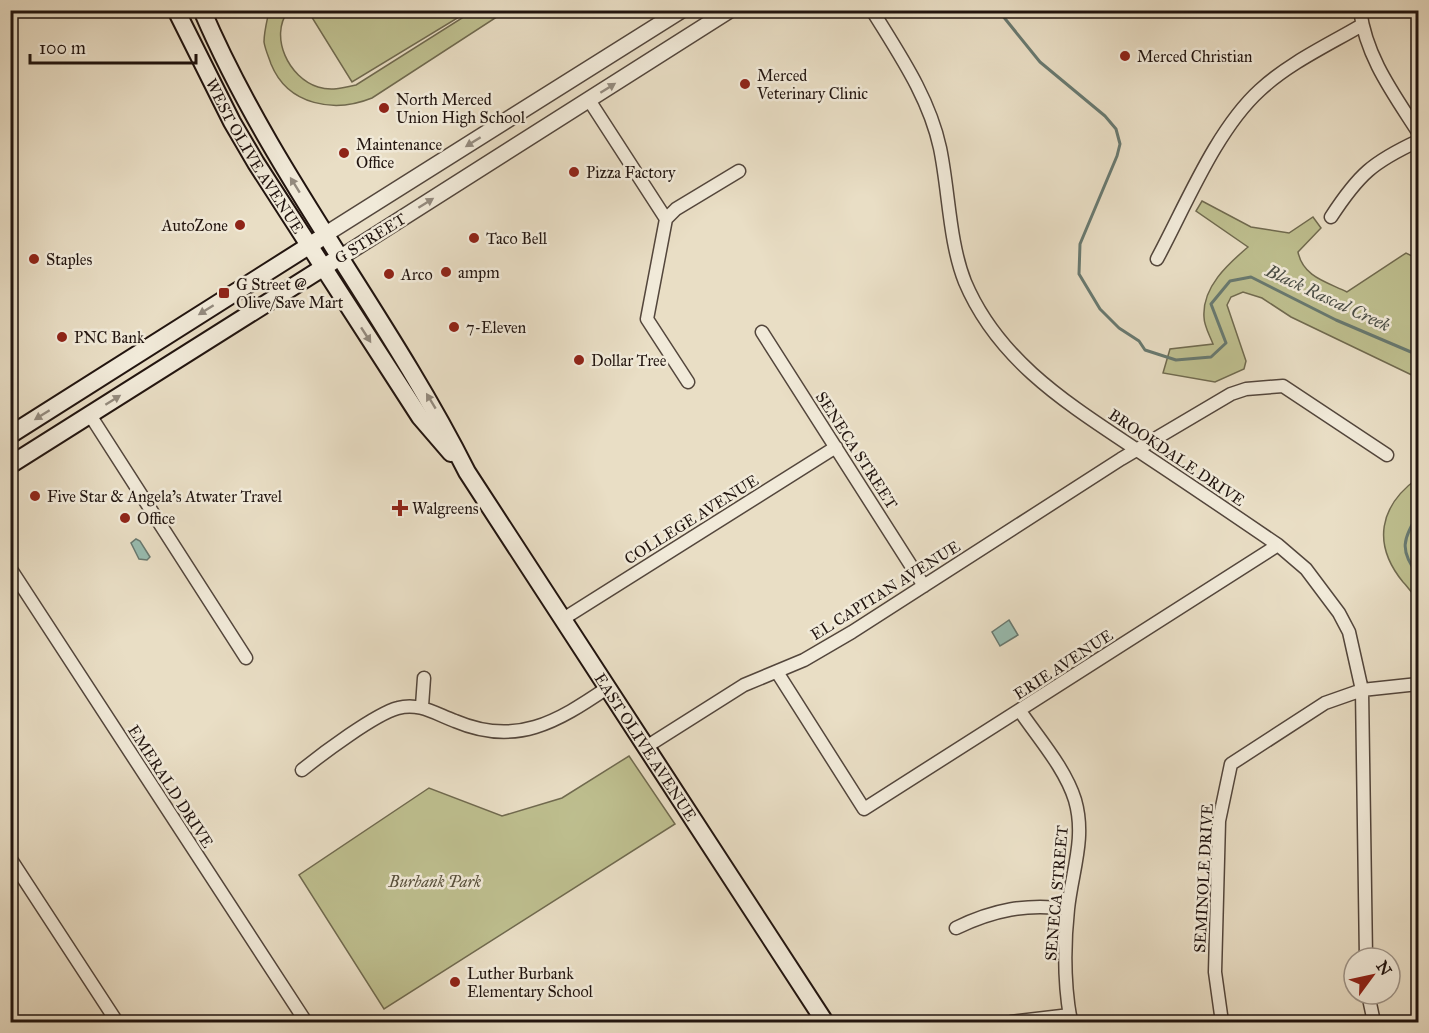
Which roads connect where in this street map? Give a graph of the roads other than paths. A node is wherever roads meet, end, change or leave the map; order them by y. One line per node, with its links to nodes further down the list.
1 (202, 10): 8 (main road, WEST OLIVE AVENUE)
2 (682, 10): 9 (street, G STREET)
3 (730, 10): 10 (street, G STREET, one-way to 3)
4 (872, 10): 26 (street, BROOKDALE DRIVE)
5 (1360, 10): 7 (street)
6 (179, 17): 8 (main road); 17 (main road, WEST OLIVE AVENUE)
7 (1362, 26): 11 (street); 19 (street)
8 (229, 70): 16 (main road, WEST OLIVE AVENUE, one-way to 8)
9 (575, 78): 10 (street); 16 (street, G STREET, one-way to 16)
10 (589, 100): 15 (street); 18 (street, G STREET, one-way to 10)
11 (1419, 132)
12 (1419, 141): 14 (street)
13 (739, 171): 15 (street)
14 (1331, 217)
15 (666, 219): 22 (street)
16 (326, 234): 17 (main road, G STREET); 18 (main road, WEST OLIVE AVENUE)
17 (309, 245): 20 (main road, WEST OLIVE AVENUE); 24 (main road, G STREET, one-way to 24)
18 (341, 256): 20 (main road, G STREET); 29 (main road, EAST OLIVE AVENUE, one-way to 18)
19 (1158, 259)
20 (323, 268): 23 (main road, G STREET, one-way to 20); 29 (main road, EAST OLIVE AVENUE, one-way to 29)
21 (762, 332): 25 (street, SENECA STREET)
22 (687, 382)
23 (90, 415): 28 (main road, G STREET); 34 (street)
24 (10, 435)
25 (836, 447): 32 (street, SENECA STREET); 33 (street, COLLEGE AVENUE)
26 (1137, 450): 27 (street, EL CAPITAN AVENUE); 30 (street, BROOKDALE DRIVE); 32 (street, EL CAPITAN AVENUE)
27 (1387, 455)
28 (10, 465)
29 (467, 472): 33 (main road, EAST OLIVE AVENUE)
30 (1278, 545): 39 (street, BROOKDALE DRIVE); 41 (street, ERIE AVENUE)
31 (10, 568): 51 (street, EMERALD DRIVE)
32 (924, 586): 35 (street, EL CAPITAN AVENUE)
33 (562, 619): 38 (main road, EAST OLIVE AVENUE)
34 (246, 657)
35 (777, 672): 41 (street, ERIE AVENUE); 42 (street, EL CAPITAN AVENUE)
36 (423, 678): 40 (street)
37 (1419, 684): 39 (street, SEMINOLE DRIVE)
38 (608, 688): 40 (street); 42 (main road, EAST OLIVE AVENUE)
39 (1362, 690): 47 (street, BROOKDALE DRIVE); 54 (street, SEMINOLE DRIVE)
40 (422, 706): 43 (street)
41 (1020, 711): 45 (street, SENECA STREET)
42 (646, 747): 52 (main road, EAST OLIVE AVENUE)
43 (302, 770)
44 (10, 858): 50 (street)
45 (1068, 909): 46 (street); 49 (street, SENECA STREET)
46 (956, 928)
47 (1365, 946)
48 (1370, 1006): 55 (street)
49 (1070, 1019): 53 (street)
50 (117, 1023)
51 (306, 1023)
52 (825, 1023)
53 (1011, 1023)
54 (1222, 1023)
55 (1374, 1023)

